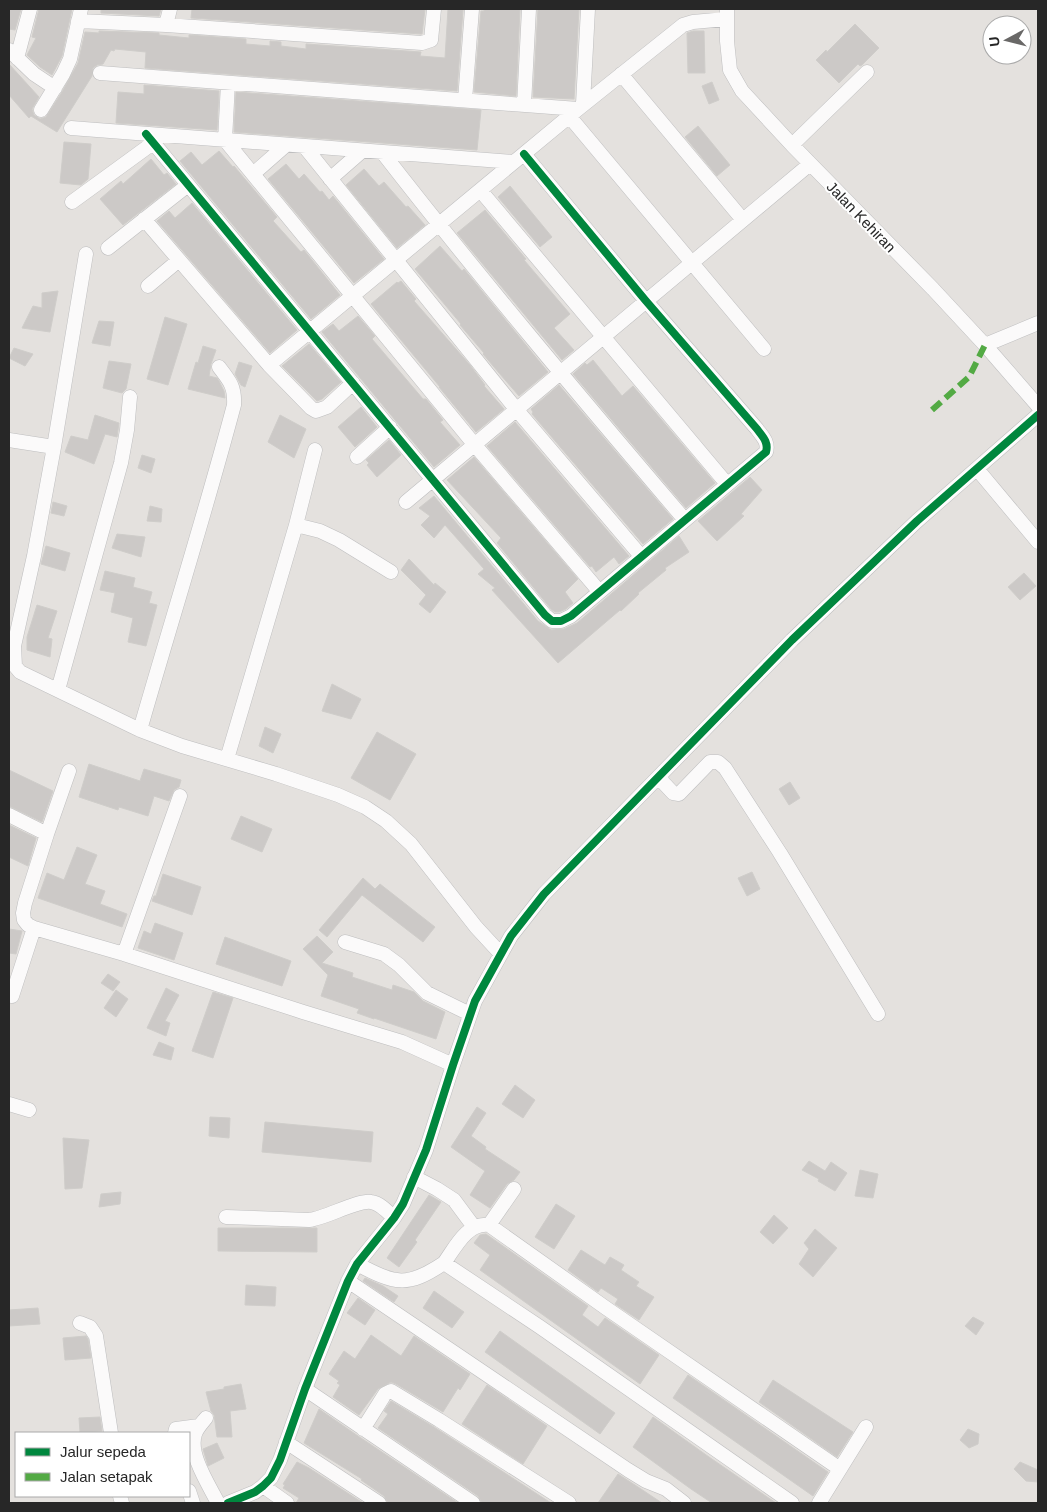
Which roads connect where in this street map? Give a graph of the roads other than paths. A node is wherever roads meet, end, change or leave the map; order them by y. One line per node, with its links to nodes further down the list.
1 (30, 9): 10 (street)
2 (170, 9): 9 (street)
3 (434, 9): 9 (street)
4 (472, 9): 16 (street)
5 (529, 9): 17 (street)
6 (588, 9): 19 (street)
7 (727, 14): 13 (street); 25 (street, Jalan Kehiran)
8 (80, 15): 9 (street); 15 (street)
9 (166, 25)
10 (13, 54): 15 (street)
11 (867, 72): 25 (street)
12 (100, 73): 14 (street)
13 (621, 74): 19 (street); 36 (street)
14 (228, 83): 16 (street); 22 (street)
15 (55, 88): 18 (street)
16 (465, 100): 17 (street)
17 (524, 105): 19 (street)
18 (41, 110)
19 (577, 110): 28 (street); 42 (street)
20 (71, 128): 21 (street)
21 (150, 139): 22 (street); 32 (street); 34 (street)
22 (225, 140): 23 (street); 30 (street)
23 (286, 145): 24 (street); 30 (street)
24 (304, 146): 26 (street); 31 (street)
25 (792, 146): 29 (street, Jalan Kehiran)
26 (362, 151): 27 (street); 31 (street)
27 (382, 152): 28 (street); 37 (street)
28 (519, 158): 33 (street); 45 (street)
29 (810, 164): 36 (street); 49 (street, Jalan Kehiran)
30 (252, 174): 44 (street)
31 (330, 179): 41 (street)
32 (188, 185): 35 (street); 47 (street)
33 (480, 190): 37 (street); 48 (street)
34 (72, 202)
35 (144, 219): 38 (street); 40 (street)
36 (743, 220): 42 (street)
37 (438, 225): 41 (street); 53 (street)
38 (108, 248)
39 (86, 254): 62 (street)
40 (179, 260): 43 (street); 51 (street)
41 (395, 261): 44 (street); 57 (street)
42 (692, 263): 45 (street); 50 (street)
43 (148, 286)
44 (352, 296): 47 (street); 61 (street)
45 (646, 301): 48 (street); 67 (street)
46 (1038, 323): 49 (street)
47 (310, 331): 51 (street); 54 (street)
48 (603, 337): 53 (street); 67 (street)
49 (985, 345): 56 (street, Jalan Kehiran)
50 (764, 349)
51 (269, 365): 54 (street)
52 (219, 367): 76 (street)
53 (560, 372): 57 (street); 69 (street)
54 (353, 383): 59 (street)
55 (130, 397): 75 (street)
56 (1038, 406)
57 (516, 409): 61 (street); 72 (street)
58 (1038, 415): 65 (street)
59 (390, 428): 64 (street); 66 (street)
60 (9, 440): 62 (street)
61 (474, 444): 66 (street); 74 (street)
62 (54, 447): 75 (street)
63 (315, 450): 70 (street)
64 (357, 457)
65 (977, 469): 71 (street); 79 (street)
66 (433, 479): 68 (street); 74 (street)
67 (727, 484): 69 (street)
68 (406, 502)
69 (685, 520): 72 (street)
70 (296, 524): 73 (street); 77 (street)
71 (1038, 542)
72 (641, 556): 74 (street)
73 (390, 572)
74 (599, 591)
75 (58, 690): 76 (street)
76 (140, 730): 77 (street)
77 (227, 759): 85 (street)
78 (69, 771): 82 (street)
79 (659, 778): 85 (street); 89 (street)
80 (180, 796): 86 (street)
81 (9, 815): 82 (street)
82 (47, 834): 83 (street)
83 (34, 928): 86 (street); 87 (street)
84 (345, 942): 88 (street)
85 (500, 953): 88 (street)
86 (124, 954): 90 (street)
87 (12, 996)
88 (462, 1010): 90 (street)
89 (878, 1014)
90 (445, 1061): 93 (street)
91 (9, 1104): 92 (street)
92 (29, 1110)
93 (414, 1177): 95 (street); 98 (street)
94 (514, 1189): 97 (street)
95 (386, 1211): 96 (street); 100 (street)
96 (226, 1218)
97 (489, 1225): 98 (street); 109 (street)
98 (474, 1227): 99 (street)
99 (444, 1263): 100 (street); 118 (street)
100 (358, 1264): 101 (street)
101 (348, 1281): 103 (street); 117 (street)
102 (80, 1323): 106 (street)
103 (305, 1389): 105 (street); 108 (street)
104 (866, 1427): 109 (street)
105 (363, 1429): 115 (street); 116 (street)
106 (111, 1432)
107 (175, 1432): 111 (street)
108 (286, 1442): 110 (street); 114 (street)
109 (840, 1469): 119 (street)
110 (263, 1486): 112 (street); 113 (street)
111 (218, 1503)
112 (228, 1503)
113 (287, 1503)
114 (379, 1503)
115 (473, 1503)
116 (569, 1503)
117 (684, 1503)
118 (792, 1503)
119 (819, 1503)

